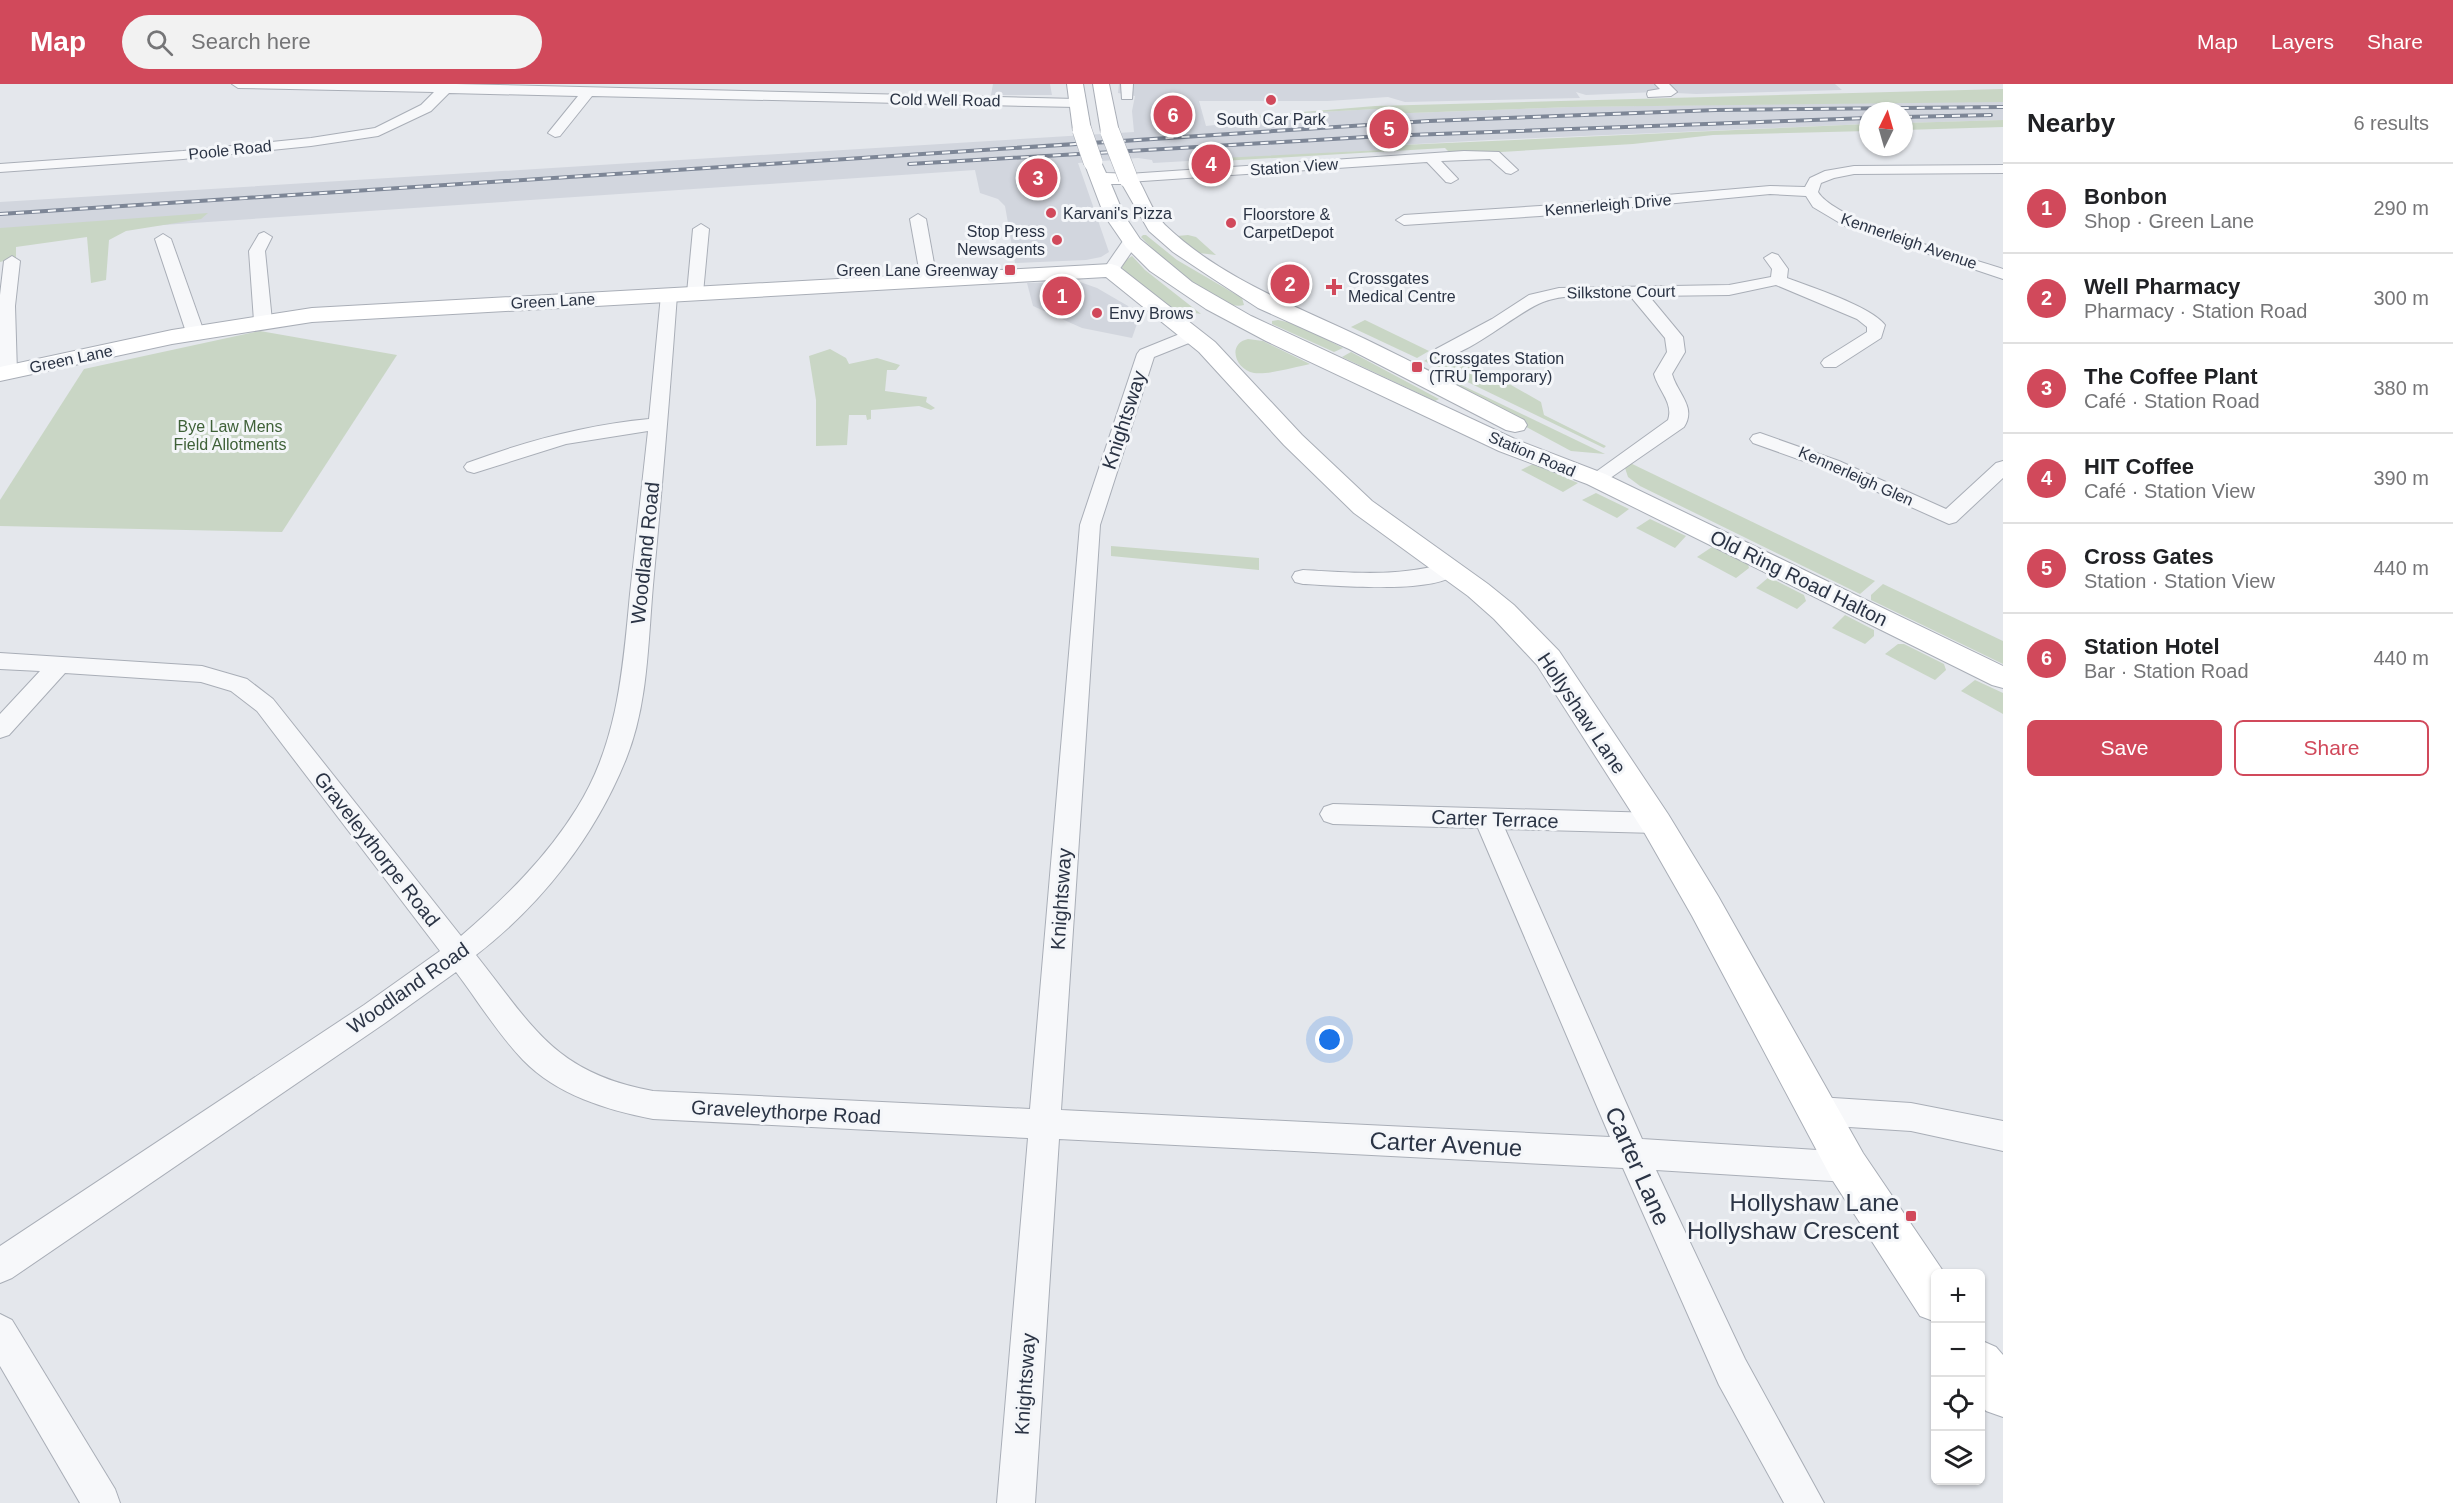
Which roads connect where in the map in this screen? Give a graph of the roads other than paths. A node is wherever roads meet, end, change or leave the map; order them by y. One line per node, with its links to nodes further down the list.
1 (238, 84): 5 (street, Cold Well Road)
2 (885, 84): 8 (street)
3 (1075, 84): 9 (main road, Station Road)
4 (1101, 84): 10 (main road, Station Road)
5 (448, 86): 7 (street, Cold Well Road); 13 (street, Poole Road)
6 (752, 90): 7 (street, Cold Well Road); 8 (street, Cold Well Road)
7 (588, 92): 11 (street)
8 (879, 99): 9 (street, Cold Well Road)
9 (1076, 103): 10 (main road); 15 (main road, Station Road, bridge)
10 (1104, 104): 17 (main road, Station Road, bridge)
11 (555, 133)
12 (1430, 157): 16 (street, Station View); 17 (street, Station View); 18 (street)
13 (0, 168)
14 (2003, 169): 19 (street)
15 (1096, 170): 17 (main road); 25 (main road, Station Road)
16 (1511, 170)
17 (1128, 178): 37 (main road, Station Road)
18 (1451, 179)
19 (1811, 192): 21 (street, Kennerleigh Drive); 29 (street, Kennerleigh Avenue)
20 (918, 219): 32 (street)
21 (1404, 220)
22 (700, 229): 34 (street)
23 (264, 237): 38 (street)
24 (162, 239): 39 (street)
25 (1131, 241): 30 (street); 37 (main road, Station Road)
26 (1772, 258): 33 (street)
27 (2003, 259): 29 (street)
28 (12, 261): 43 (street)
29 (1985, 268): 31 (street, Kennerleigh Avenue)
30 (1111, 270): 32 (main road, Green Lane); 40 (main road, Hollyshaw Lane)
31 (2003, 274)
32 (928, 280): 34 (main road, Green Lane)
33 (1778, 280): 35 (street, Silkstone Court); 42 (street)
34 (695, 293): 36 (main road, Green Lane)
35 (1637, 293): 41 (street, Silkstone Court); 48 (street)
36 (669, 295): 38 (main road, Green Lane); 44 (street, Woodland Road)
37 (1250, 313): 40 (main road); 48 (main road, Station Road); 48 (main road, Station Road)
38 (263, 321): 39 (main road, Green Lane)
39 (195, 332): 43 (main road, Green Lane)
40 (1193, 335): 51 (main road, Hollyshaw Lane); 62 (street, Knightsway)
41 (1442, 353)
42 (1830, 363)
43 (4, 374)
44 (658, 424): 46 (street); 60 (street, Woodland Road)
45 (1760, 439): 49 (street, Kennerleigh Glen)
46 (474, 467)
47 (2003, 467): 49 (street)
48 (1596, 479): 55 (main road, Old Ring Road Halton)
49 (1982, 486): 50 (street)
50 (2003, 494)
51 (1449, 570): 52 (street); 59 (main road, Hollyshaw Lane)
52 (1303, 577)
53 (0, 661): 54 (street, Graveleythorpe Road)
54 (59, 665): 56 (street); 60 (street, Graveleythorpe Road)
55 (2003, 678)
56 (0, 729)
57 (1333, 814): 58 (street, Carter Terrace)
58 (1488, 820): 59 (street, Carter Terrace); 64 (street, Carter Lane)
59 (1656, 823): 61 (main road, Hollyshaw Lane)
60 (459, 956): 62 (street, Graveleythorpe Road); 66 (street, Woodland Road)
61 (1818, 1111): 63 (street); 65 (main road, Hollyshaw Lane)
62 (1044, 1126): 64 (street, Carter Avenue); 72 (street, Knightsway)
63 (2003, 1136)
64 (1631, 1153): 65 (street, Carter Avenue); 73 (street, Carter Lane)
65 (1848, 1167): 67 (main road, Hollyshaw Lane)
66 (0, 1266)
67 (1931, 1294)
68 (0, 1332): 71 (street)
69 (1985, 1370): 70 (main road)
70 (2003, 1394)
71 (101, 1503)
72 (1016, 1503)
73 (1805, 1503)

